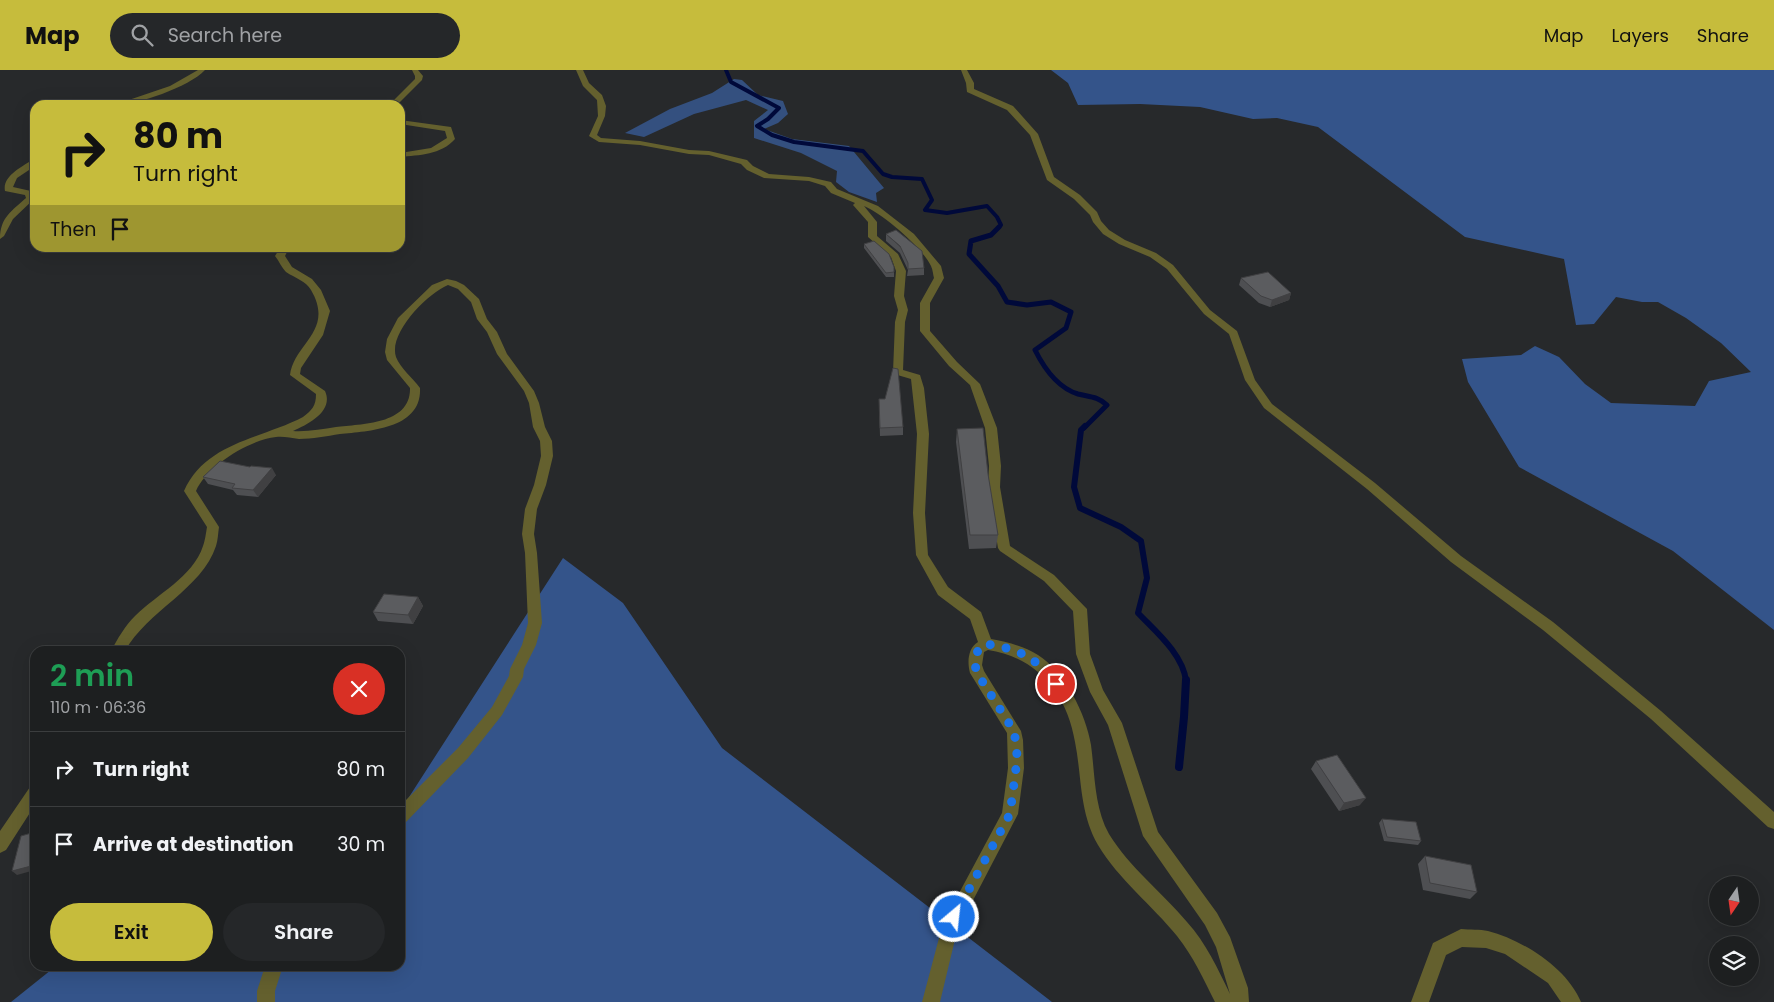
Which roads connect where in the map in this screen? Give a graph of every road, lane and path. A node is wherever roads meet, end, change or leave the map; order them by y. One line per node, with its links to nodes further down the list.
1 (202, 70): 5 (street)
2 (415, 70): 6 (street)
3 (579, 70): 12 (street)
4 (964, 70): 20 (street)
5 (129, 100)
6 (398, 100)
7 (405, 123): 8 (street)
8 (405, 154)
9 (30, 166): 10 (street)
10 (30, 196)
11 (30, 199): 13 (street)
12 (852, 199): 16 (street); 26 (street)
13 (0, 236)
14 (281, 252): 15 (street)
15 (276, 433): 17 (street); 19 (street)
16 (986, 644): 24 (street); 25 (street)
17 (120, 646)
18 (30, 800): 21 (street)
19 (405, 812)
20 (1774, 822)
21 (0, 845)
22 (272, 971): 23 (street)
23 (266, 1002)
24 (932, 1002)
25 (1225, 1002)
26 (1240, 1002)
27 (1420, 1002): 28 (street)
28 (1572, 1002)

